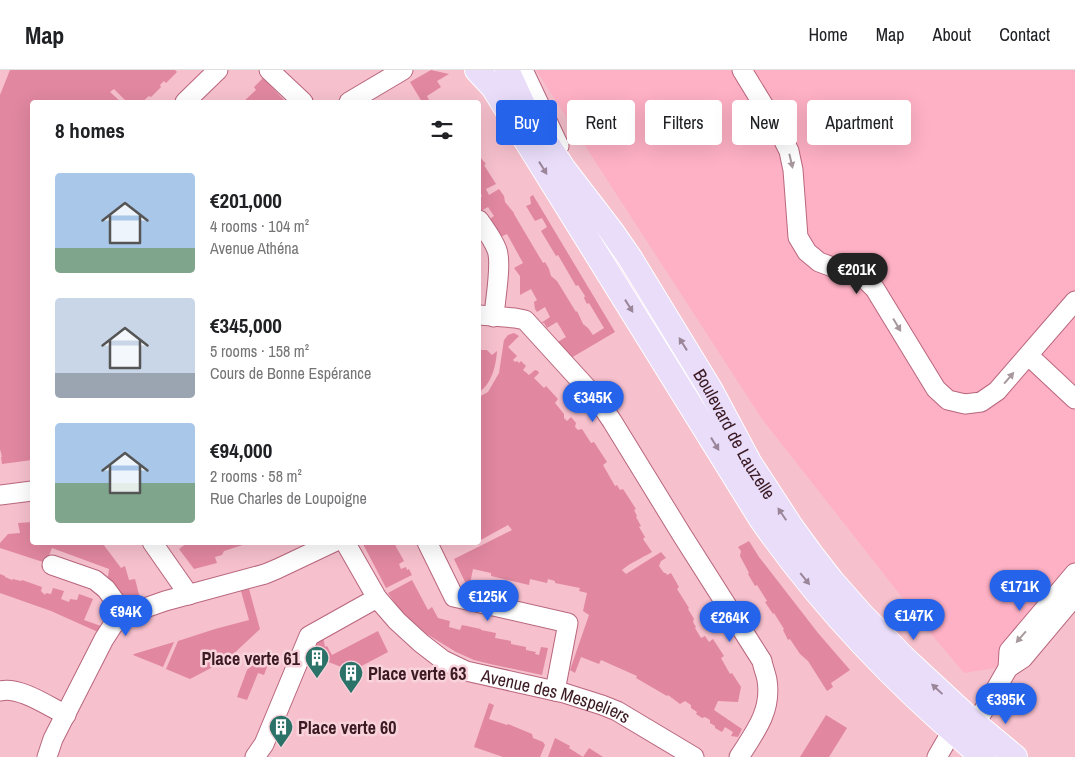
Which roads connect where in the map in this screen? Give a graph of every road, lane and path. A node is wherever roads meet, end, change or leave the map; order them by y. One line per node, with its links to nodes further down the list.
1 (218, 70): 8 (street)
2 (269, 70): 9 (street)
3 (403, 70): 10 (street)
4 (477, 70): 33 (main road, Boulevard de Lauzelle, one-way to 33)
5 (507, 70): 12 (main road, Boulevard de Lauzelle)
6 (523, 70): 12 (street)
7 (743, 71): 15 (street, one-way to 15)
8 (187, 100)
9 (301, 100)
10 (352, 100)
11 (481, 223): 14 (street)
12 (612, 232): 33 (main road, Boulevard de Lauzelle, one-way to 12)
13 (1075, 301): 15 (street)
14 (486, 316): 37 (street)
15 (1028, 356): 16 (street)
16 (1075, 399)
17 (30, 491): 18 (street)
18 (0, 495)
19 (154, 545): 25 (street)
20 (328, 545): 25 (street)
21 (347, 545): 27 (street, Avenue des Mespeliers)
22 (428, 545): 31 (street)
23 (52, 565): 28 (street)
24 (1075, 573): 29 (street, one-way to 29)
25 (189, 595): 28 (street)
26 (1075, 596): 29 (street)
27 (377, 598): 31 (street, Avenue des Mespeliers); 34 (street)
28 (125, 615): 32 (street)
29 (1008, 668): 33 (street)
30 (0, 691): 32 (street)
31 (555, 691): 36 (street, Avenue des Mespeliers)
32 (66, 715): 35 (street)
33 (970, 728): 38 (street); 39 (main road, Boulevard de Lauzelle); 40 (main road, Boulevard de Lauzelle)
34 (260, 751)
35 (47, 757)
36 (694, 757)
37 (739, 757)
38 (937, 757)
39 (983, 757)
40 (1015, 757)

